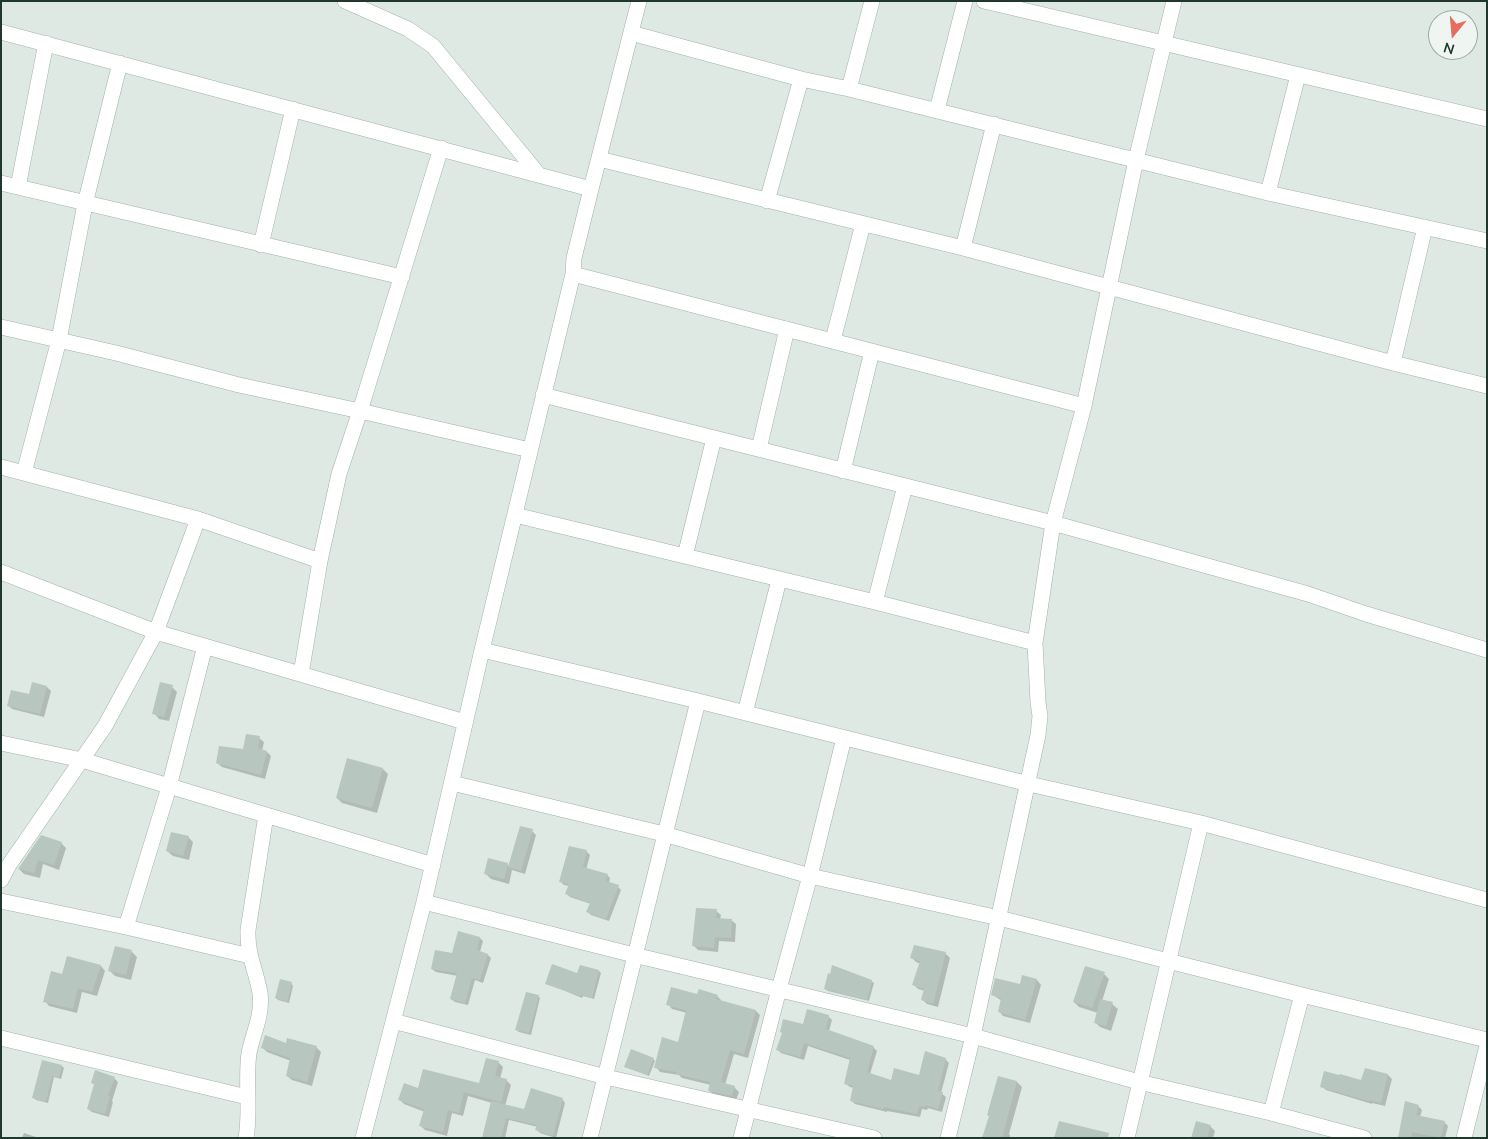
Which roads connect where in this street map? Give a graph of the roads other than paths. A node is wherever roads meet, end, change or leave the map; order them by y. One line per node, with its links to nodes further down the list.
1 (345, 1): 23 (street)
2 (639, 1): 9 (street)
3 (872, 1): 15 (street)
4 (965, 1): 17 (street)
5 (984, 1): 7 (street)
6 (1174, 1): 11 (street)
7 (1019, 5): 11 (street)
8 (1, 32): 10 (street)
9 (631, 34): 14 (street); 21 (street)
10 (46, 43): 12 (street); 25 (street)
11 (1164, 43): 13 (street); 22 (street)
12 (120, 63): 16 (street); 29 (street)
13 (1298, 75): 18 (street); 27 (street)
14 (801, 79): 15 (street); 28 (street)
15 (850, 89): 17 (street)
16 (293, 109): 20 (street); 33 (street)
17 (937, 110): 19 (street)
18 (1487, 119)
19 (994, 124): 22 (street); 34 (street)
20 (441, 148): 23 (street); 36 (street)
21 (599, 160): 26 (street); 28 (street)
22 (1136, 160): 27 (street); 37 (street)
23 (539, 175): 26 (street)
24 (1, 183): 25 (street)
25 (18, 187): 29 (street)
26 (591, 188): 35 (street)
27 (1268, 193): 31 (street)
28 (767, 201): 30 (street)
29 (85, 204): 33 (street); 40 (street)
30 (863, 224): 34 (street); 41 (street)
31 (1425, 227): 32 (street); 43 (street)
32 (1487, 241)
33 (261, 245): 36 (street)
34 (963, 248): 37 (street)
35 (573, 274): 39 (street); 45 (street)
36 (402, 278): 47 (street)
37 (1111, 286): 43 (street); 46 (street)
38 (1, 327): 40 (street)
39 (787, 329): 41 (street); 49 (street)
40 (59, 340): 47 (street); 53 (street)
41 (833, 340): 42 (street)
42 (872, 351): 46 (street); 52 (street)
43 (1393, 363): 44 (street)
44 (1487, 386)
45 (543, 395): 48 (street); 50 (street)
46 (1084, 406): 57 (street)
47 (360, 410): 50 (street); 59 (street)
48 (714, 438): 49 (street); 58 (street)
49 (759, 449): 52 (street)
50 (530, 450): 55 (street)
51 (1, 467): 53 (street)
52 (843, 471): 54 (street)
53 (24, 473): 56 (street)
54 (905, 486): 57 (street); 62 (street)
55 (515, 516): 58 (street); 66 (street)
56 (198, 519): 59 (street); 63 (street)
57 (1053, 523): 64 (street); 67 (street)
58 (685, 556): 61 (street)
59 (320, 561): 68 (street)
60 (1, 572): 63 (street)
61 (779, 580): 62 (street); 70 (street)
62 (875, 602): 64 (street)
63 (156, 632): 65 (street); 74 (street)
64 (1035, 643): 76 (street)
65 (205, 646): 68 (street); 77 (street)
66 (482, 650): 69 (street); 71 (street)
67 (1487, 650)
68 (301, 674): 71 (street)
69 (698, 701): 70 (street); 80 (street)
70 (746, 714): 72 (street)
71 (465, 722): 75 (street)
72 (844, 738): 76 (street); 82 (street)
73 (1, 742): 74 (street)
74 (82, 760): 77 (street); 83 (street)
75 (452, 783): 80 (street); 81 (street)
76 (1029, 784): 79 (street); 87 (street)
77 (169, 786): 78 (street); 88 (street)
78 (266, 815): 81 (street); 90 (street)
79 (1201, 823): 84 (street); 91 (street)
80 (664, 834): 82 (street); 89 (street)
81 (433, 865): 86 (street)
82 (810, 876): 87 (street); 92 (street)
83 (1, 880)
84 (1487, 900)
85 (1, 901): 88 (street)
86 (424, 902): 89 (street); 94 (street)
87 (998, 918): 91 (street); 95 (street)
88 (126, 927): 90 (street)
89 (634, 955): 92 (street); 99 (street)
90 (250, 956): 101 (street)
91 (1169, 962): 93 (street); 100 (street)
92 (779, 988): 95 (street); 102 (street)
93 (1302, 995): 97 (street); 103 (street)
94 (392, 1021): 99 (street); 105 (street)
95 (973, 1036): 100 (street); 109 (street)
96 (1, 1038): 101 (street)
97 (1487, 1040)
98 (1487, 1046): 112 (street)
99 (606, 1077): 102 (street); 106 (street)
100 (1139, 1082): 103 (street); 110 (street)
101 (247, 1097): 104 (street)
102 (748, 1110): 107 (street); 108 (street)
103 (1270, 1112): 111 (street)
104 (246, 1138)
105 (363, 1138)
106 (590, 1138)
107 (741, 1138)
108 (874, 1138)
109 (948, 1138)
110 (1126, 1138)
111 (1364, 1138)
112 (1464, 1138)

